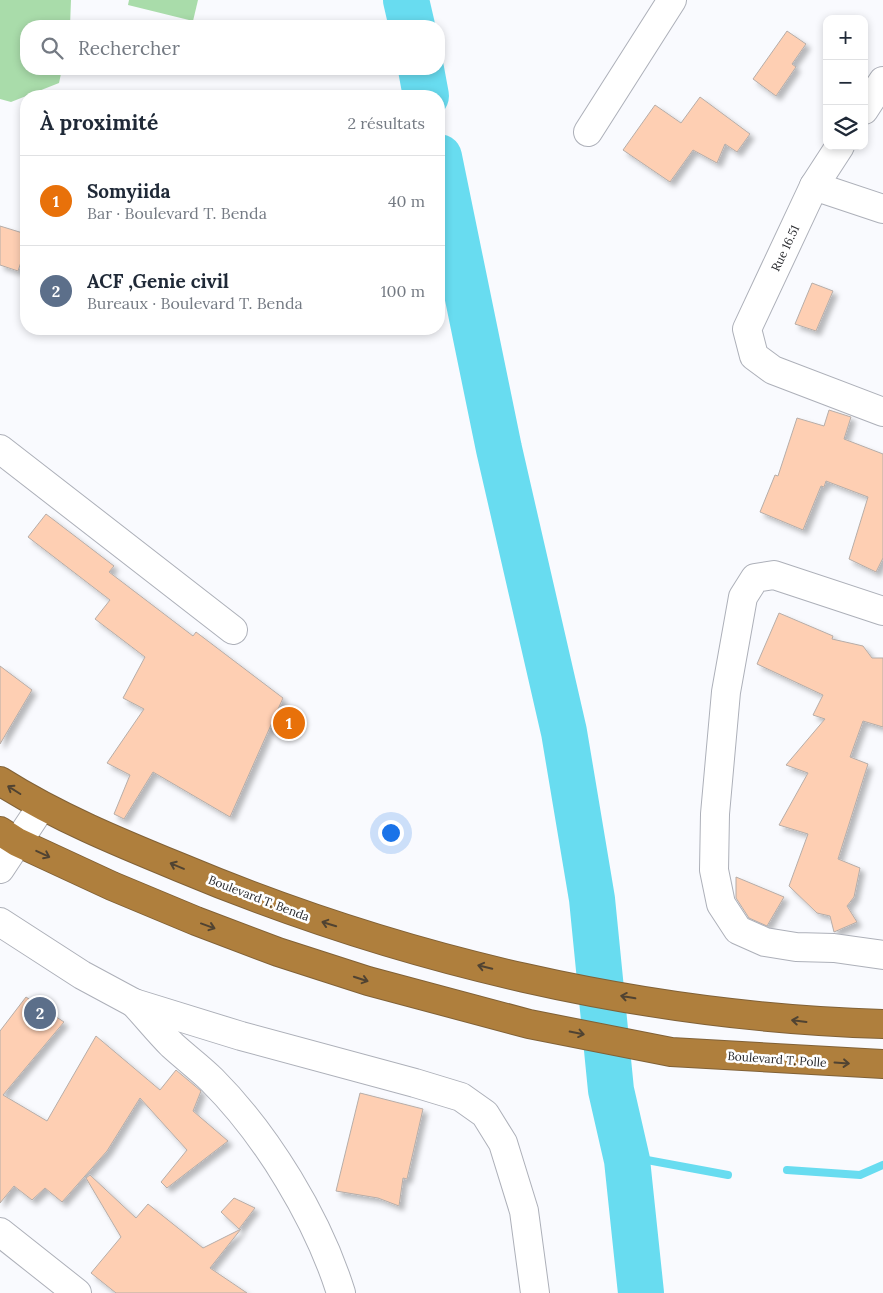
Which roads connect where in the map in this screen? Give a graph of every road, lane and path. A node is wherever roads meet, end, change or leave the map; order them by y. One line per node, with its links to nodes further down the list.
1 (672, 0): 4 (street)
2 (883, 81): 3 (street)
3 (867, 105)
4 (588, 132)
5 (837, 150): 6 (street, Rue 16.51)
6 (814, 186): 7 (street); 8 (street, Rue 16.51)
7 (883, 209)
8 (883, 412)
9 (0, 449): 11 (street)
10 (883, 611): 17 (street)
11 (233, 630)
12 (0, 781): 13 (highway, Boulevard T. Benda, one-way to 12)
13 (42, 807): 14 (street); 19 (highway, Boulevard T. Benda, one-way to 13)
14 (8, 836): 15 (street); 20 (highway, Boulevard T. Polle, one-way to 20)
15 (0, 869)
16 (0, 922): 18 (street)
17 (881, 950)
18 (134, 1003): 23 (street); 24 (street)
19 (883, 1024)
20 (883, 1064)
21 (0, 1232): 22 (street)
22 (77, 1293)
23 (341, 1293)
24 (535, 1293)

